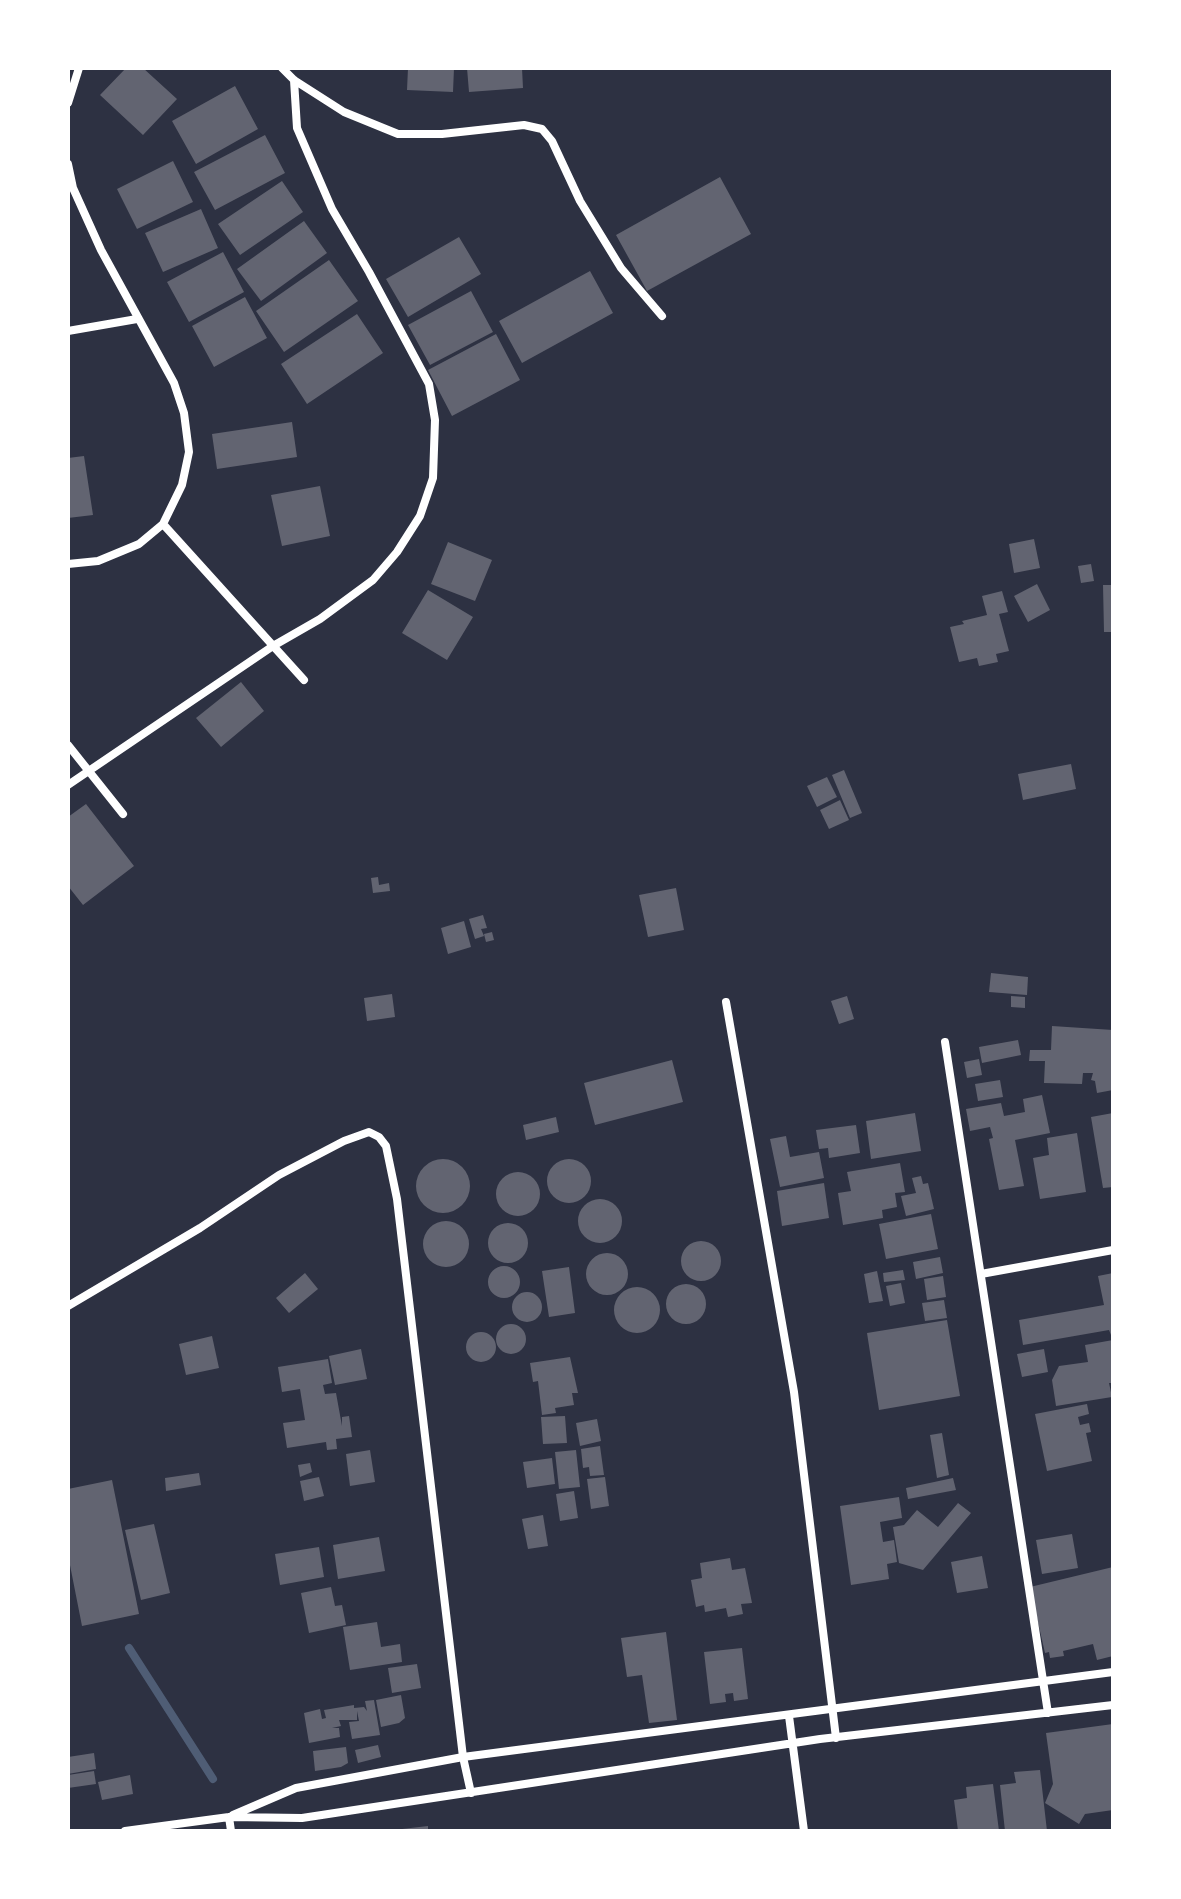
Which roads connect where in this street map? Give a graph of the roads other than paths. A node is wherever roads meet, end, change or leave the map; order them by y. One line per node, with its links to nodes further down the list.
1 (79, 68): 4 (street)
2 (282, 68): 3 (street)
3 (294, 80): 6 (street); 11 (street)
4 (68, 103)
5 (68, 164): 7 (street)
6 (662, 316)
7 (137, 319): 8 (street); 9 (street)
8 (68, 331)
9 (163, 524): 10 (street); 11 (street)
10 (68, 564)
11 (273, 646): 12 (street); 14 (street)
12 (304, 680)
13 (68, 745): 14 (street)
14 (88, 772): 15 (street); 16 (street)
15 (68, 785)
16 (123, 814)
17 (726, 1002): 25 (street)
18 (945, 1042): 20 (street)
19 (1113, 1250): 20 (street)
20 (981, 1274): 23 (street)
21 (68, 1306): 30 (street)
22 (1113, 1672): 23 (street)
23 (1044, 1683): 25 (street); 26 (street)
24 (1113, 1705): 26 (street)
25 (834, 1710): 27 (street); 28 (street)
26 (1048, 1713): 28 (street)
27 (789, 1716): 29 (street); 30 (street)
28 (836, 1738): 29 (street)
29 (794, 1743): 31 (street); 35 (street)
30 (463, 1757): 31 (street); 32 (street)
31 (471, 1793): 32 (street)
32 (229, 1817): 33 (street); 34 (street)
33 (125, 1831)
34 (231, 1831)
35 (804, 1831)

